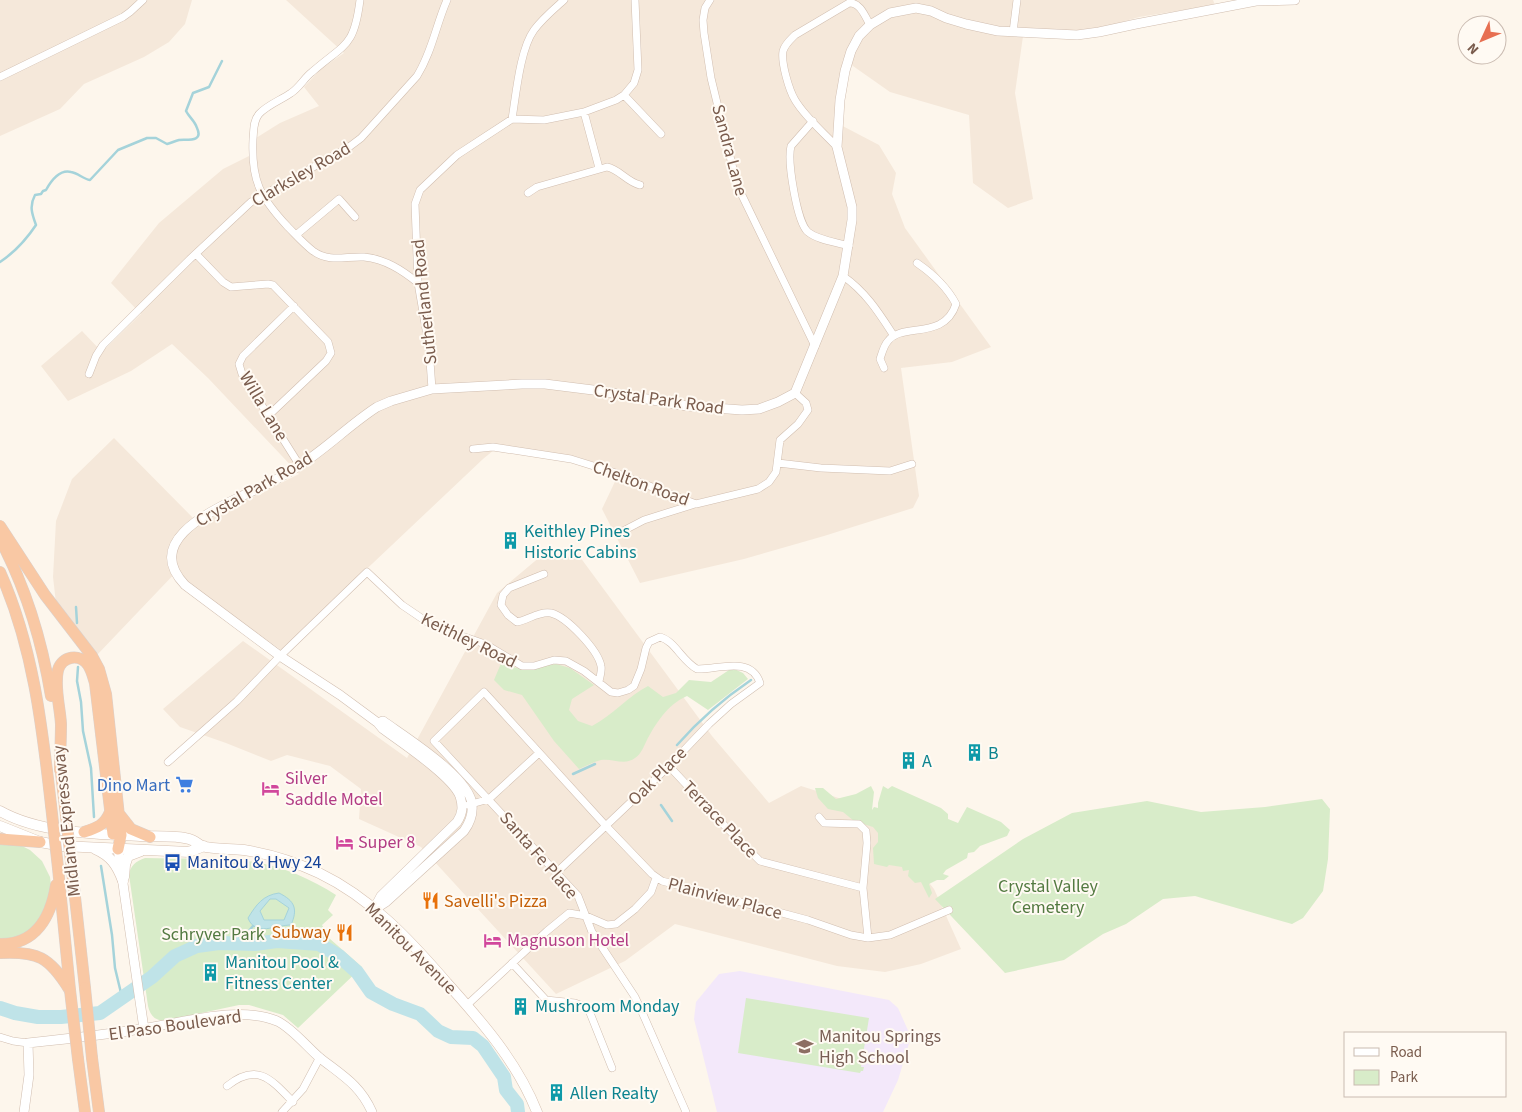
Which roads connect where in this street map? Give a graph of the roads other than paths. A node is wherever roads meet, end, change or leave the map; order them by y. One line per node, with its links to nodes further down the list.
1 (143, 0): 11 (street)
2 (360, 0): 21 (street)
3 (447, 0): 21 (street, Clarksley Road)
4 (564, 0): 14 (street)
5 (635, 0): 12 (street)
6 (710, 0): 31 (street, Sandra Lane)
7 (1016, 0): 10 (street)
8 (1295, 0): 10 (street)
9 (870, 25): 10 (street); 15 (street); 17 (street)
10 (1013, 32)
11 (0, 77)
12 (624, 96): 13 (street); 16 (street)
13 (584, 112): 14 (street); 18 (street)
14 (512, 119): 28 (street, Sutherland Road)
15 (813, 122): 17 (street); 24 (street)
16 (661, 134)
17 (837, 147): 24 (street)
18 (599, 168): 19 (street); 20 (street)
19 (640, 185)
20 (528, 193)
21 (262, 195): 23 (street); 25 (street, Clarksley Road)
22 (355, 217): 23 (street)
23 (296, 235): 28 (street)
24 (849, 246): 27 (street)
25 (196, 254): 29 (street); 33 (street, Clarksley Road)
26 (917, 263): 30 (street)
27 (843, 276): 30 (street); 31 (street)
28 (418, 283): 34 (street, Sutherland Road)
29 (294, 306): 36 (street, Willa Lane); 36 (street)
30 (894, 336): 32 (street)
31 (815, 346): 35 (street)
32 (884, 368)
33 (89, 374)
34 (432, 389): 35 (street, Crystal Park Road); 40 (street, Crystal Park Road)
35 (795, 394): 38 (street)
36 (269, 415): 40 (street, Willa Lane)
37 (473, 449): 41 (street, Chelton Road)
38 (778, 463): 39 (street); 41 (street, Chelton Road)
39 (912, 464)
40 (300, 466): 47 (street, Crystal Park Road)
41 (696, 504): 43 (street)
42 (0, 526): 59 (highway)
43 (621, 532)
44 (0, 539): 55 (highway, Midland Expressway)
45 (0, 572): 73 (highway, Midland Expressway, bridge)
46 (544, 574): 48 (street)
47 (280, 656): 48 (street, Keithley Road); 51 (street, Crystal Park Road); 53 (street)
48 (599, 682): 49 (street, Keithley Road)
49 (760, 683): 54 (street, Oak Place)
50 (484, 692): 52 (street, Plainview Place); 56 (street, Santa Fe Place)
51 (378, 723): 57 (street, Crystal Park Road); 58 (street, Crystal Park Road)
52 (539, 753): 56 (street); 63 (street, Plainview Place)
53 (168, 762)
54 (669, 766): 63 (street, Oak Place); 77 (street, Terrace Place)
55 (60, 770): 59 (highway); 96 (highway, Midland Expressway, bridge)
56 (489, 798): 57 (street); 74 (street, Santa Fe Place)
57 (472, 804): 58 (street); 78 (street)
58 (462, 806): 78 (street)
59 (113, 808): 64 (highway); 65 (highway); 66 (highway)
60 (0, 811): 64 (main road, Manitou Avenue)
61 (819, 817): 77 (street)
62 (0, 826): 68 (main road, Manitou Avenue)
63 (606, 826): 74 (street, Oak Place); 75 (street, Plainview Place)
64 (84, 832): 65 (main road, Manitou Avenue)
65 (117, 835): 66 (main road, Manitou Avenue); 71 (highway)
66 (150, 836): 69 (main road, Manitou Avenue)
67 (0, 839): 68 (highway)
68 (40, 842): 70 (main road, Manitou Avenue)
69 (204, 846): 72 (main road, Manitou Avenue); 78 (main road, Manitou Avenue)
70 (92, 848): 71 (main road, Manitou Avenue); 76 (main road)
71 (118, 849): 72 (main road, Manitou Avenue); 76 (street)
72 (148, 850): 76 (main road)
73 (58, 868): 82 (highway); 85 (highway, Midland Expressway)
74 (557, 872): 80 (street, Santa Fe Place)
75 (656, 878): 80 (street); 81 (street, Plainview Place)
76 (123, 880): 87 (street)
77 (862, 888): 81 (street)
78 (374, 909): 86 (main road, Manitou Avenue)
79 (949, 910): 81 (street, Plainview Place)
80 (586, 916): 84 (street); 100 (street, Santa Fe Place)
81 (868, 938)
82 (0, 944)
83 (0, 953): 85 (highway)
84 (512, 963): 86 (street); 91 (street)
85 (70, 990): 95 (highway, Midland Expressway, bridge)
86 (467, 1005): 99 (main road, Manitou Avenue)
87 (144, 1029): 89 (street, El Paso Boulevard); 90 (street, El Paso Boulevard)
88 (0, 1037): 89 (street, El Paso Boulevard)
89 (28, 1043): 94 (street)
90 (320, 1058): 93 (street); 98 (street, El Paso Boulevard)
91 (612, 1068)
92 (226, 1086): 93 (street)
93 (293, 1102): 97 (street)
94 (24, 1112)
95 (85, 1112)
96 (98, 1112)
97 (282, 1112)
98 (372, 1112)
99 (537, 1112)
100 (686, 1112)

